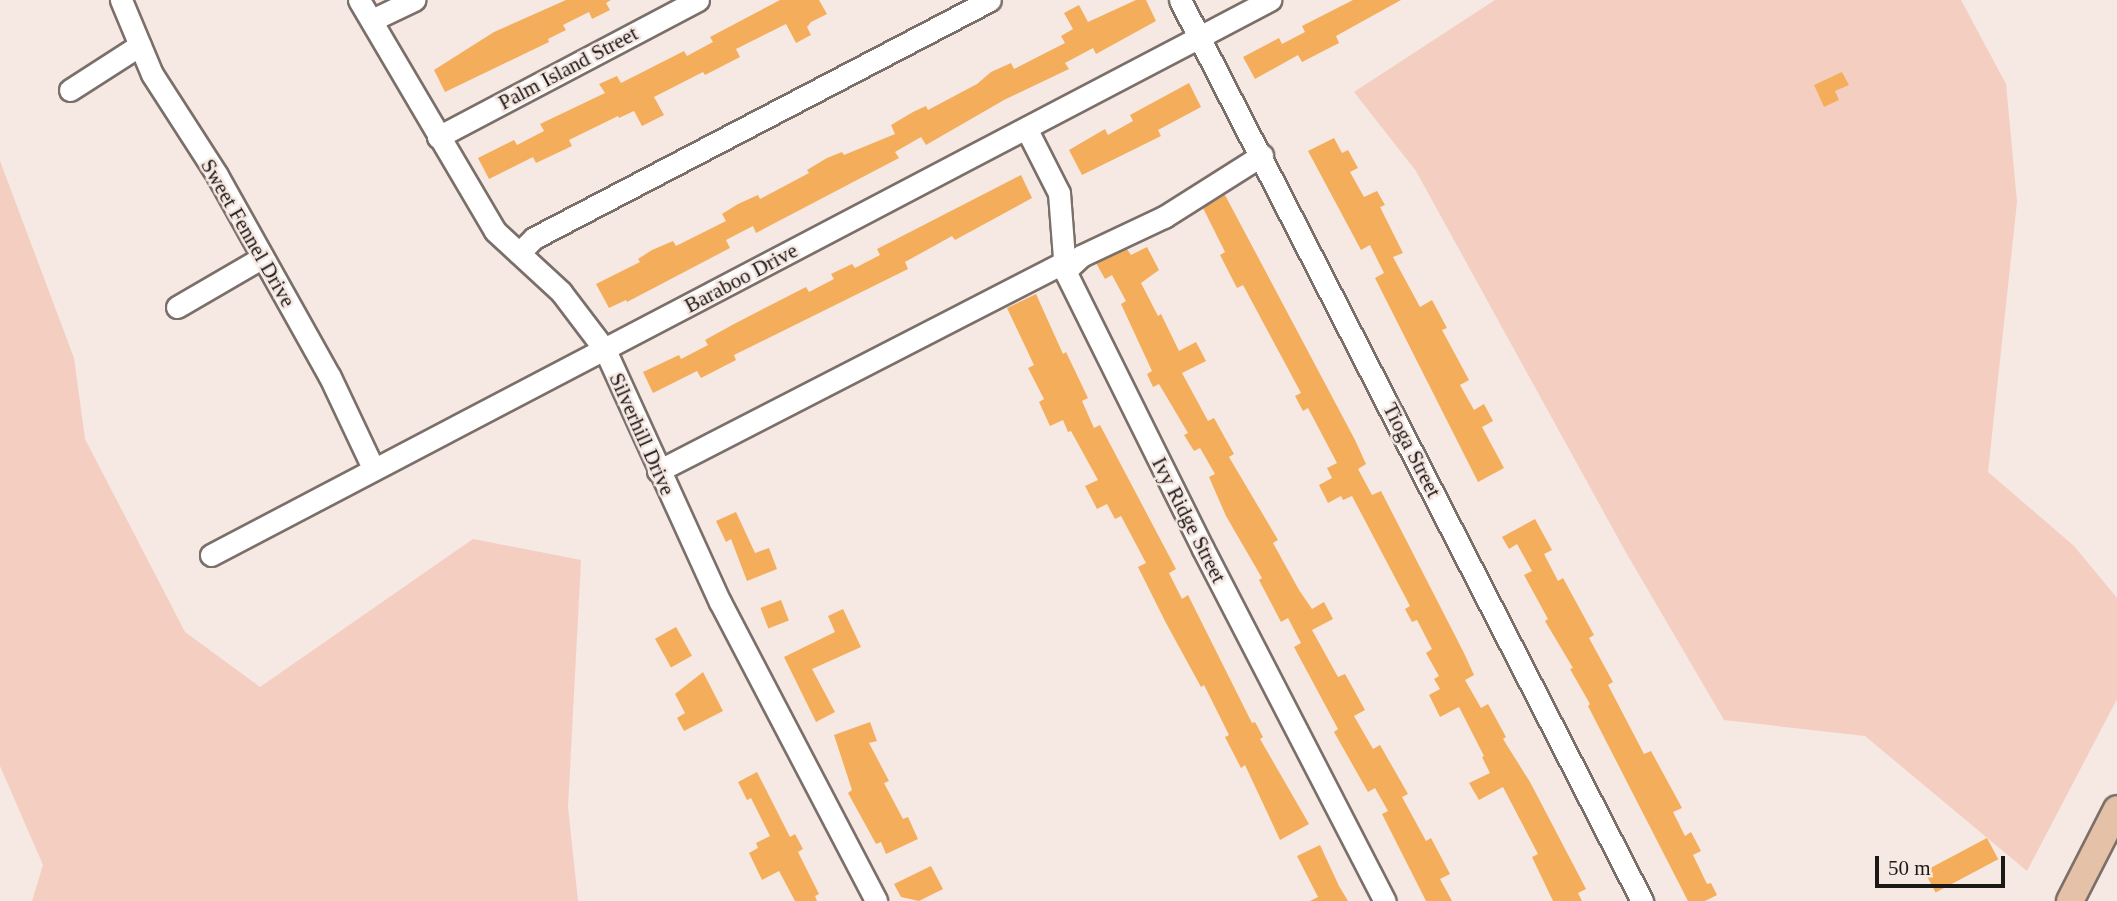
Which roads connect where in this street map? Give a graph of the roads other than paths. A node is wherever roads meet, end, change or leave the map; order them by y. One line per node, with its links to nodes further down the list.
1 (121, 0): 10 (street, Sweet Fennel Drive)
2 (359, 0): 8 (street, Silverhill Drive)
3 (414, 0): 8 (street)
4 (698, 0): 13 (street, Palm Island Street)
5 (990, 0): 15 (street)
6 (1180, 0): 9 (street, Tioga Street)
7 (1270, 0): 9 (street, Baraboo Drive)
8 (372, 20): 13 (street, Silverhill Drive)
9 (1199, 37): 12 (street, Baraboo Drive); 14 (street, Tioga Street)
10 (140, 45): 11 (street); 16 (street, Sweet Fennel Drive)
11 (70, 90)
12 (1026, 128): 17 (street, Ivy Ridge Street); 19 (street, Baraboo Drive)
13 (438, 137): 15 (street, Silverhill Drive)
14 (1262, 155): 17 (street); 26 (street, Tioga Street)
15 (519, 253): 19 (street, Silverhill Drive)
16 (263, 257): 18 (street); 20 (street, Sweet Fennel Drive)
17 (1065, 267): 21 (street); 25 (street, Ivy Ridge Street)
18 (177, 307)
19 (605, 350): 20 (street, Baraboo Drive); 21 (street, Silverhill Drive)
20 (373, 468): 22 (street, Baraboo Drive)
21 (658, 471): 24 (street, Silverhill Drive)
22 (211, 555)
23 (2117, 809): 27 (main road)
24 (876, 901)
25 (1385, 901)
26 (1642, 901)
27 (2070, 901)

